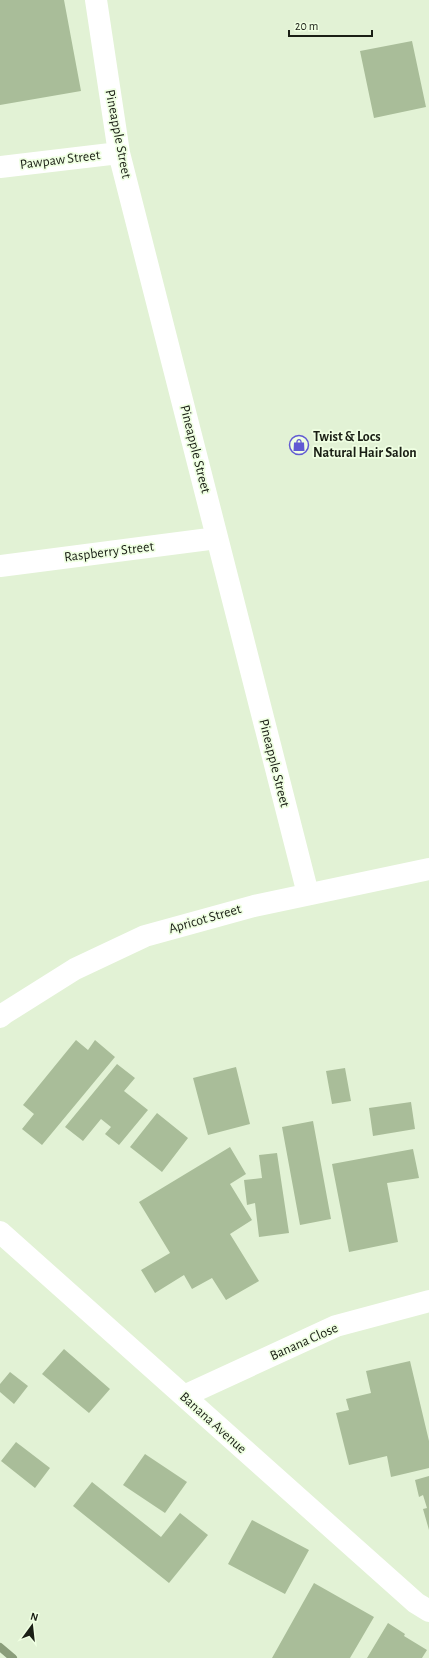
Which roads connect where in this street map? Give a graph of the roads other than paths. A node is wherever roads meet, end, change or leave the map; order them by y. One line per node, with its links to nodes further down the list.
1 (96, 0): 2 (street, Pineapple Street)
2 (119, 153): 3 (street, Pawpaw Street); 4 (street, Pineapple Street)
3 (0, 167)
4 (217, 538): 5 (street, Raspberry Street); 7 (street, Pineapple Street)
5 (0, 566)
6 (429, 870): 7 (street, Apricot Street)
7 (308, 894): 8 (street, Apricot Street)
8 (0, 1017)
9 (0, 1232): 11 (street, Banana Avenue)
10 (429, 1301): 11 (street, Banana Close)
11 (184, 1396): 12 (street, Banana Avenue)
12 (429, 1611)

